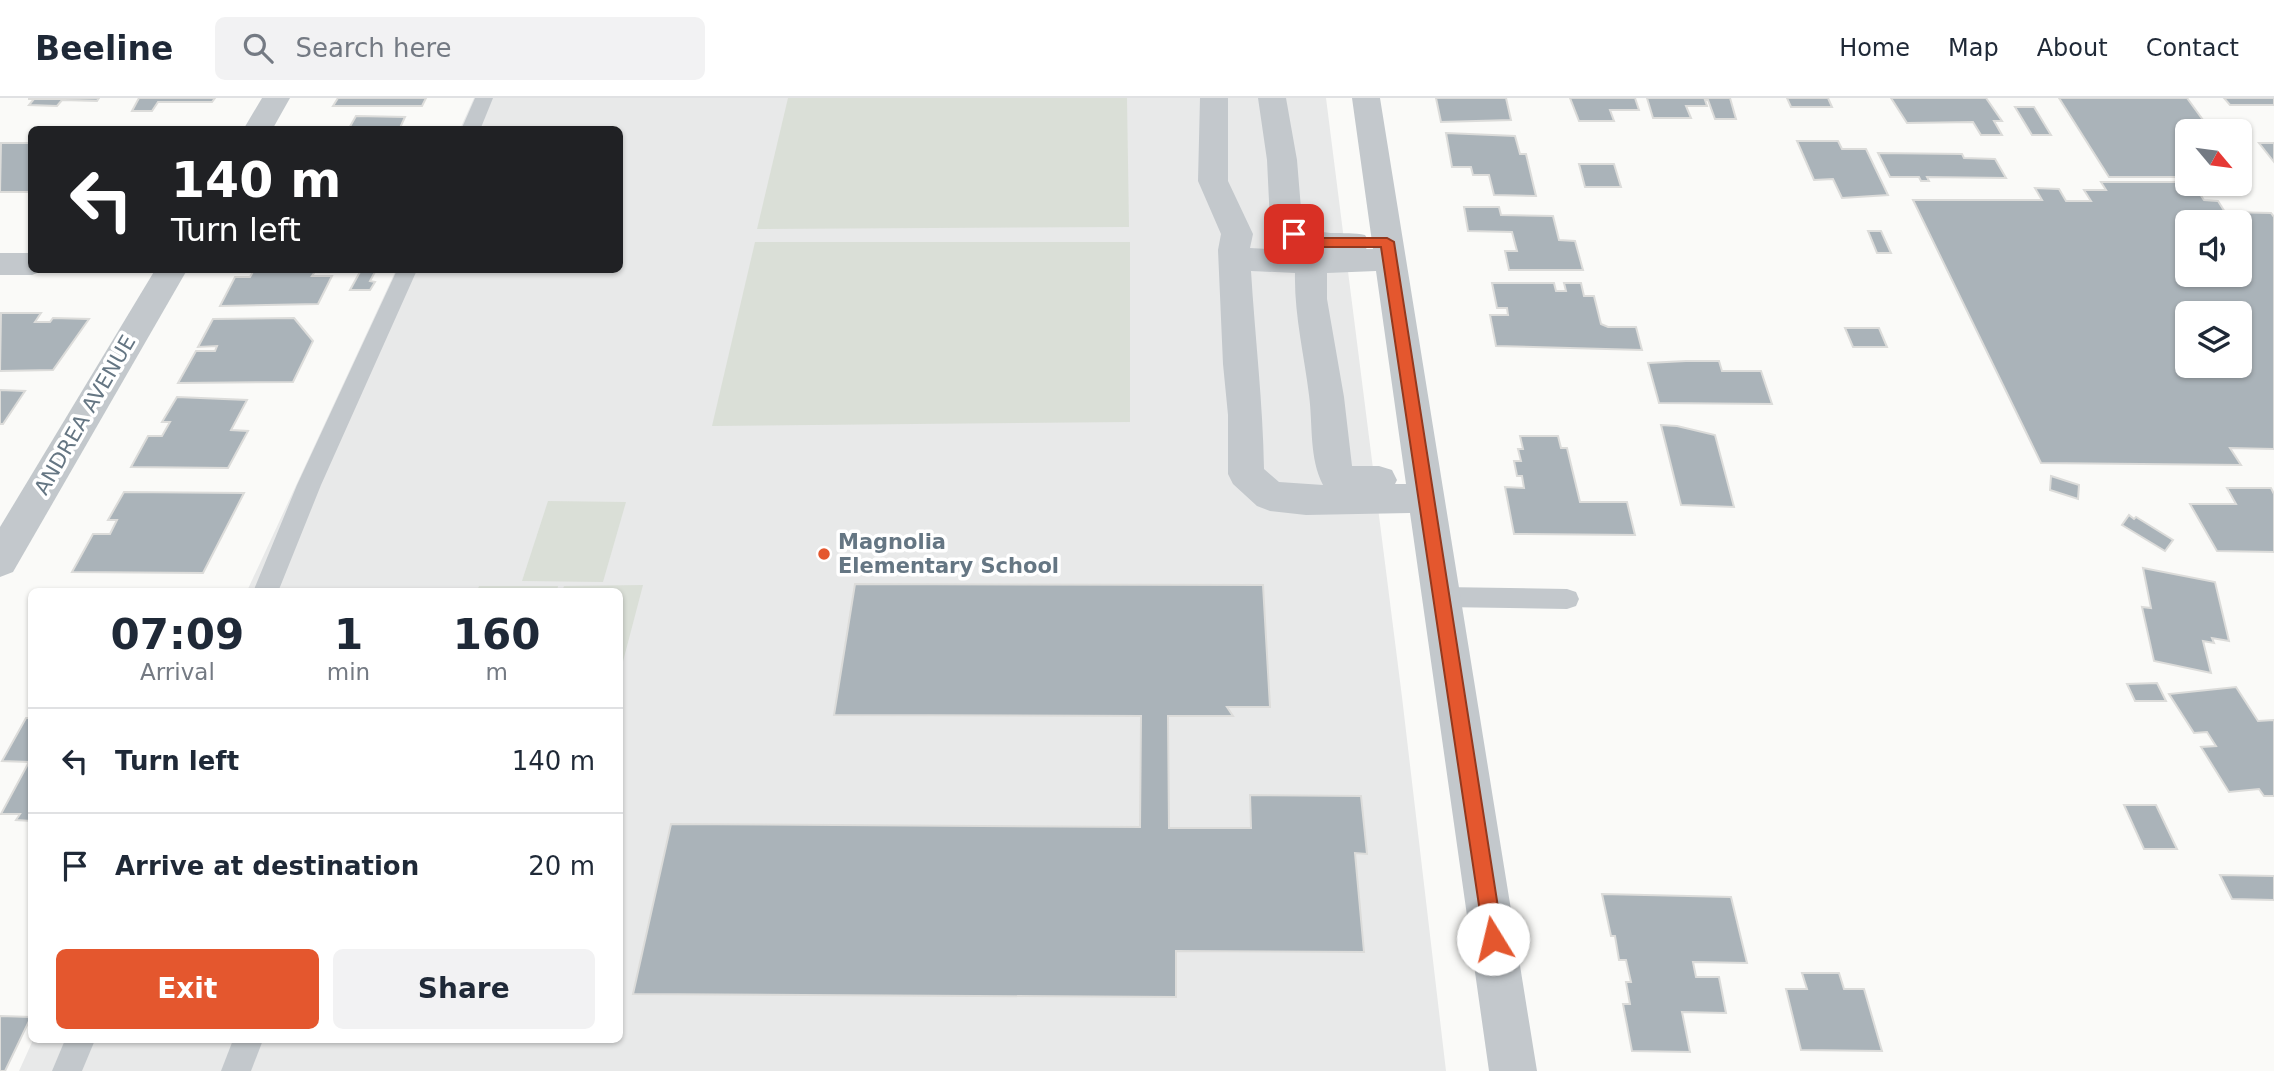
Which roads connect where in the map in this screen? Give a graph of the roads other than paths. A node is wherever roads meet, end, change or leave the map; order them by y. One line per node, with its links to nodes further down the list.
1 (276, 98): 6 (street)
2 (485, 98): 7 (lane)
3 (1214, 98): 9 (street)
4 (1272, 98): 8 (street)
5 (1366, 98): 8 (street)
6 (259, 126)
7 (472, 126)
8 (1389, 251): 10 (street); 15 (street)
9 (1235, 259): 10 (street); 15 (street)
10 (1311, 262): 15 (street)
11 (0, 264): 12 (street)
12 (28, 264)
13 (169, 273): 16 (street, ANDREA AVENUE)
14 (406, 273): 17 (lane)
15 (1425, 487): 18 (street)
16 (0, 561)
17 (267, 588)
18 (1442, 597): 19 (lane); 24 (street)
19 (1567, 599)
20 (79, 1043): 22 (lane)
21 (247, 1043): 23 (lane)
22 (67, 1071)
23 (236, 1071)
24 (1513, 1071)

